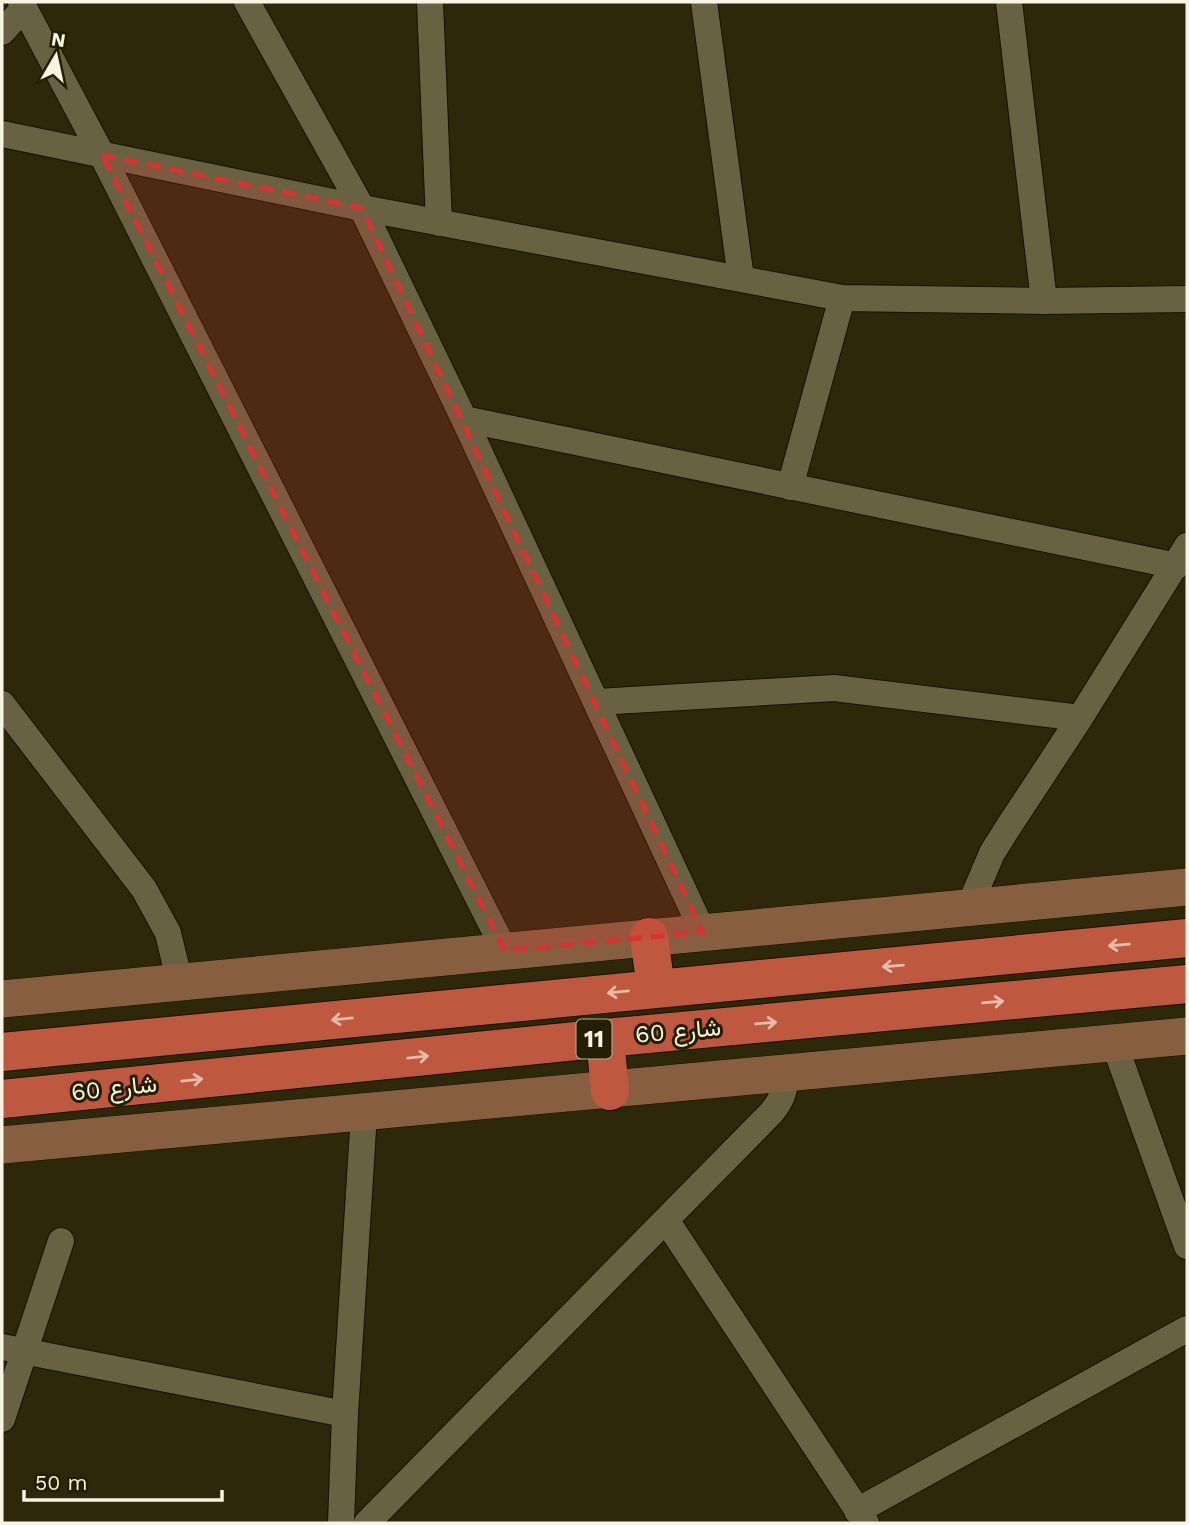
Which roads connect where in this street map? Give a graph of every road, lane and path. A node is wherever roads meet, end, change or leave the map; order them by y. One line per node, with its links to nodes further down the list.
1 (247, 2): 9 (street)
2 (430, 2): 10 (street)
3 (704, 2): 11 (street)
4 (1009, 2): 14 (street)
5 (23, 5): 6 (street); 8 (street)
6 (2, 32)
7 (2, 134): 8 (street)
8 (102, 155): 9 (street); 26 (street)
9 (362, 208): 10 (street); 15 (street)
10 (439, 223): 11 (street)
11 (741, 279): 12 (street)
12 (842, 298): 14 (street); 16 (street)
13 (1187, 299): 14 (street)
14 (1044, 301)
15 (464, 419): 16 (street); 18 (street)
16 (790, 487): 17 (street)
17 (1182, 556): 20 (street)
18 (597, 702): 20 (street); 23 (street)
19 (2, 704): 27 (street)
20 (1080, 718): 22 (street)
21 (1187, 887): 22 (main road)
22 (969, 907): 23 (main road)
23 (703, 932): 24 (main road)
24 (649, 937): 26 (main road); 29 (highway)
25 (1187, 938): 29 (highway, شارع 60 / 11, one-way to 29)
26 (505, 951): 27 (main road)
27 (180, 983): 30 (main road)
28 (1187, 984): 32 (highway, شارع 60 / 11, one-way to 28)
29 (656, 988): 34 (highway, شارع 60 / 11, one-way to 34)
30 (2, 999)
31 (1187, 1036): 33 (main road)
32 (605, 1038): 36 (highway); 37 (highway, شارع 60 / 11, one-way to 32)
33 (1114, 1043): 35 (main road); 42 (street)
34 (2, 1052)
35 (786, 1074): 36 (main road); 40 (street)
36 (610, 1091): 38 (main road)
37 (2, 1099)
38 (364, 1114): 39 (main road); 45 (street)
39 (2, 1146)
40 (666, 1220): 47 (street); 49 (street)
41 (61, 1241): 44 (street)
42 (1187, 1246)
43 (1187, 1329): 47 (street)
44 (13, 1350): 45 (street); 46 (street)
45 (345, 1414): 48 (street)
46 (2, 1419)
47 (862, 1517)
48 (341, 1523)
49 (367, 1523)

